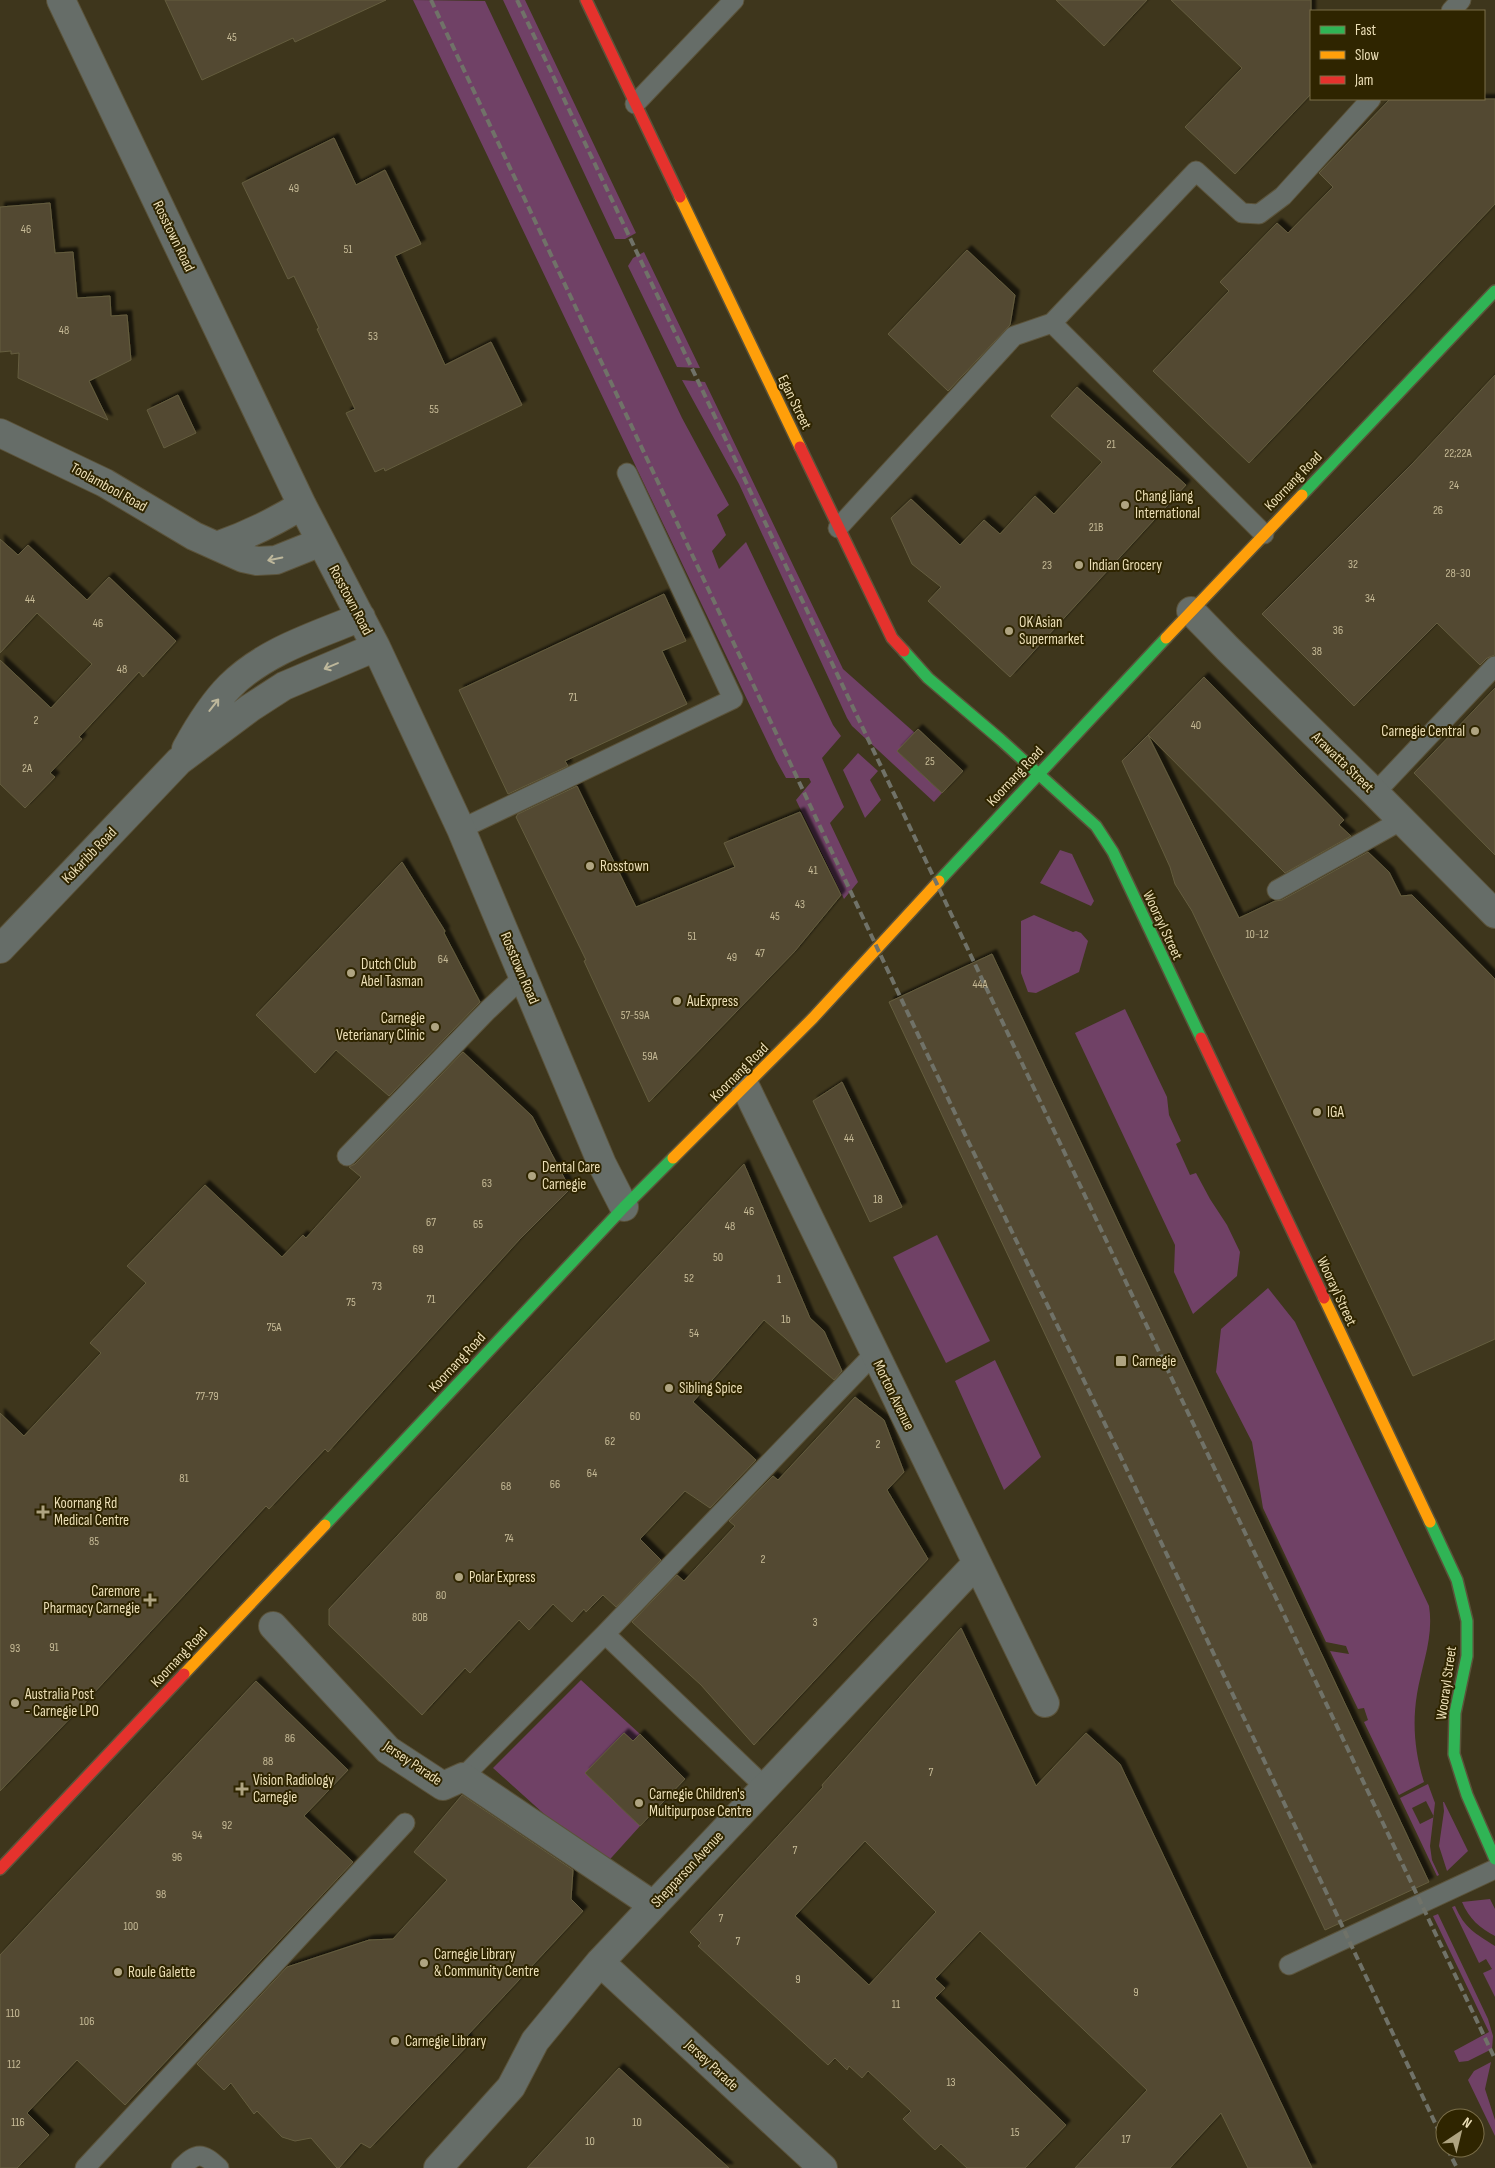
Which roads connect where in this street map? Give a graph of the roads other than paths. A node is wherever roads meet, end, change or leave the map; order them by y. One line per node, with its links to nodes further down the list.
1 (61, 0): 12 (street, Rosstown Road)
2 (586, 0): 7 (street, Egan Street)
3 (734, 0): 7 (lane)
4 (1461, 0): 5 (lane)
5 (1452, 10)
6 (1370, 100): 9 (lane)
7 (635, 104): 13 (street, Egan Street)
8 (1495, 291): 14 (street, Koornang Road)
9 (1052, 323): 13 (lane); 14 (lane)
10 (0, 433): 16 (street, Toolambool Road)
11 (627, 473): 25 (lane)
12 (302, 505): 15 (street, Rosstown Road); 16 (street)
13 (838, 528): 22 (street, Egan Street)
14 (1264, 534): 17 (street, Koornang Road)
15 (321, 542): 16 (street, Toolambool Road, one-way to 16); 18 (street, Rosstown Road)
16 (217, 546)
17 (1191, 611): 22 (street, Koornang Road); 23 (street, Arawatta Street)
18 (361, 617): 19 (street, Rosstown Road); 21 (street, Kokaribb Road, one-way to 18)
19 (376, 647): 21 (street, Kokaribb Road, one-way to 21); 25 (street, Rosstown Road)
20 (1495, 666): 23 (lane)
21 (179, 761): 28 (street, Kokaribb Road)
22 (1038, 773): 30 (street, Koornang Road); 41 (street, Woorayl Street)
23 (1375, 793): 24 (street, Arawatta Street)
24 (1402, 820): 26 (lane); 27 (street, Arawatta Street)
25 (461, 829): 29 (street, Rosstown Road)
26 (1277, 890)
27 (1495, 914)
28 (0, 949)
29 (524, 976): 31 (lane); 32 (street, Rosstown Road)
30 (745, 1086): 32 (street, Koornang Road); 33 (street, Morton Avenue)
31 (347, 1156)
32 (624, 1207): 42 (street, Koornang Road)
33 (874, 1354): 34 (street, Morton Avenue); 36 (lane)
34 (976, 1564): 37 (street, Morton Avenue); 39 (street, Shepparson Avenue)
35 (273, 1626): 38 (street, Jersey Parade)
36 (605, 1634): 38 (lane); 39 (lane)
37 (1045, 1703)
38 (463, 1778): 44 (street, Jersey Parade)
39 (765, 1787): 44 (street, Shepparson Avenue)
40 (405, 1823): 47 (lane)
41 (1495, 1859)
42 (0, 1869)
43 (1495, 1869): 46 (lane)
44 (653, 1905): 45 (street, Shepparson Avenue)
45 (600, 1962): 50 (street, Shepparson Avenue); 51 (street, Jersey Parade)
46 (1289, 1966)
47 (85, 2168)
48 (181, 2168): 49 (lane)
49 (219, 2168)
50 (438, 2168)
51 (824, 2168)

